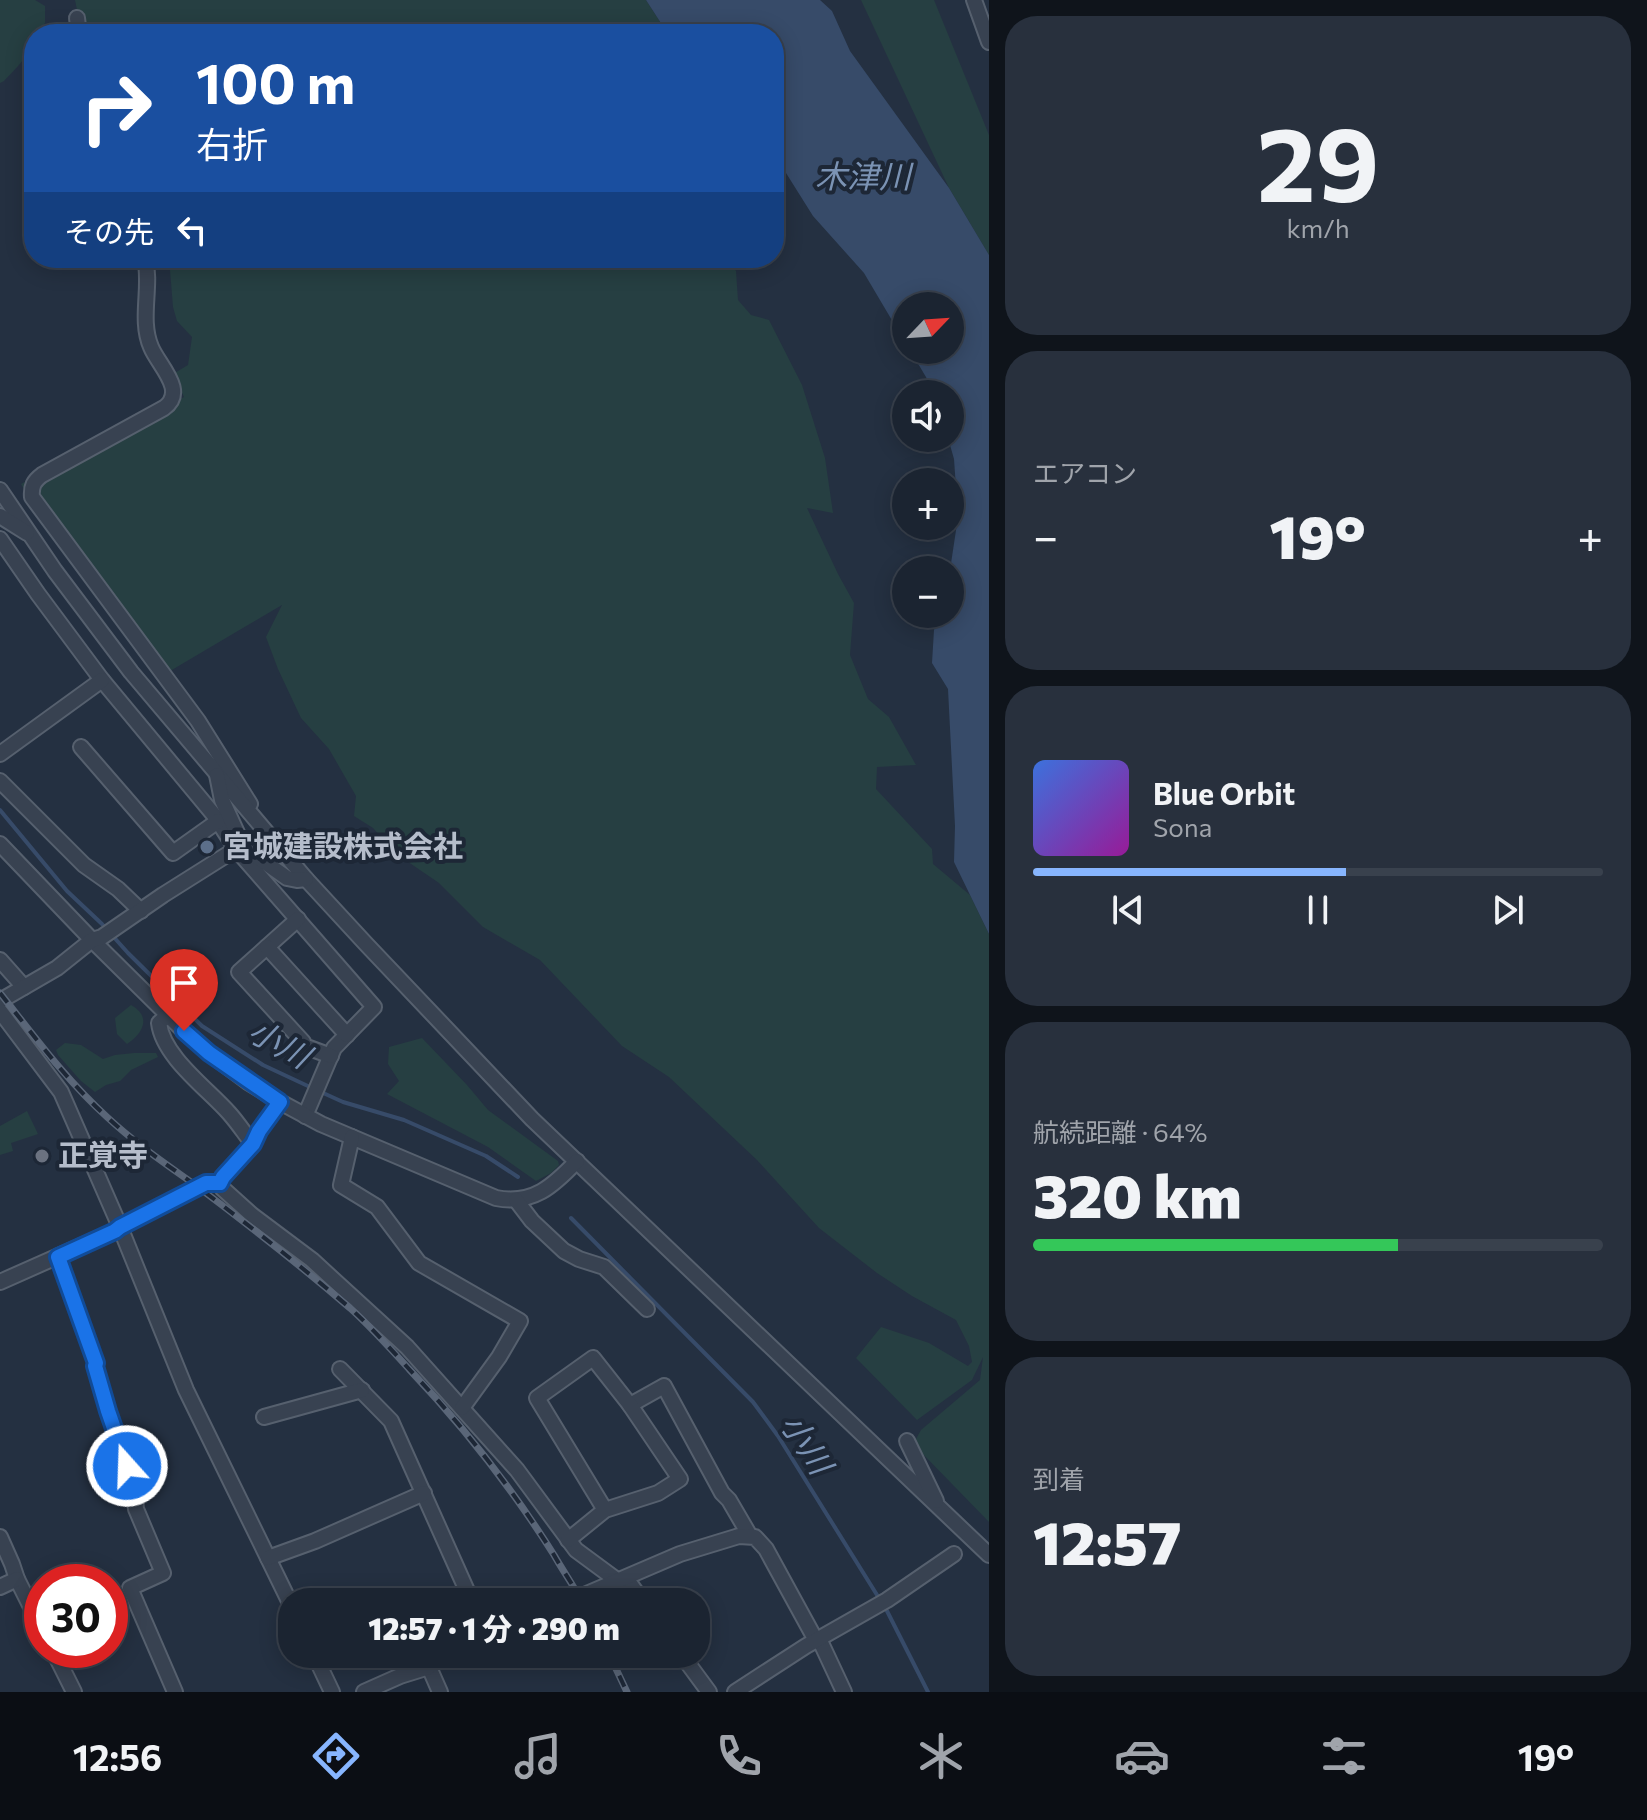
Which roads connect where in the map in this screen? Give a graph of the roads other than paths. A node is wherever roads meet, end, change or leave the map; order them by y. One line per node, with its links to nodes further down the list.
1 (974, 0): 4 (street)
2 (77, 18): 3 (street)
3 (78, 24)
4 (989, 42)
5 (146, 268): 16 (street)
6 (0, 490): 8 (street)
7 (0, 516): 8 (street)
8 (31, 536): 13 (street)
9 (0, 539): 10 (street)
10 (102, 680): 12 (street); 15 (street)
11 (81, 747): 15 (street)
12 (0, 754)
13 (217, 774): 16 (street); 18 (street)
14 (0, 781): 20 (street)
15 (218, 821): 18 (street)
16 (261, 826): 19 (street)
17 (0, 844): 22 (street)
18 (236, 849): 19 (street); 20 (street); 21 (street)
19 (306, 879): 35 (street)
20 (135, 914): 22 (street)
21 (298, 919): 23 (street); 29 (street)
22 (97, 938): 25 (street); 28 (street)
23 (267, 947): 29 (street); 30 (street)
24 (0, 960): 25 (street)
25 (24, 987): 26 (street)
26 (0, 1001)
27 (0, 1011): 38 (street)
28 (168, 1015): 31 (street); 34 (street)
29 (347, 1035): 30 (street)
30 (328, 1063): 32 (street)
31 (280, 1102): 32 (street); 34 (street)
32 (305, 1116): 33 (street)
33 (352, 1137): 37 (street); 45 (street)
34 (253, 1144): 36 (street)
35 (577, 1161): 37 (street); 49 (street)
36 (220, 1183): 38 (street); 45 (street)
37 (516, 1200): 41 (street)
38 (120, 1227): 39 (street); 56 (street)
39 (58, 1257): 40 (street); 72 (street)
40 (0, 1282)
41 (647, 1309)
42 (340, 1369): 43 (street)
43 (362, 1390): 46 (street); 48 (street)
44 (630, 1405): 50 (street); 50 (street); 51 (street)
45 (462, 1408): 53 (street)
46 (264, 1417)
47 (907, 1441): 49 (street)
48 (424, 1493): 56 (street); 61 (street)
49 (939, 1509): 55 (street)
50 (605, 1510): 53 (street)
51 (750, 1536): 58 (street); 65 (street)
52 (0, 1537): 57 (street)
53 (568, 1540): 58 (street)
54 (954, 1554): 65 (street)
55 (989, 1555)
56 (268, 1558): 60 (street)
57 (17, 1579): 59 (street); 64 (street)
58 (618, 1581): 62 (street); 63 (street)
59 (0, 1587)
60 (283, 1588)
61 (466, 1588)
62 (601, 1588)
63 (633, 1588)
64 (24, 1593)
65 (817, 1640): 77 (street); 78 (street)
66 (62, 1668): 71 (street)
67 (321, 1668): 73 (street)
68 (426, 1668): 74 (street)
69 (429, 1668): 75 (street)
70 (691, 1668): 76 (street)
71 (74, 1692)
72 (175, 1692)
73 (332, 1692)
74 (364, 1692)
75 (440, 1692)
76 (709, 1692)
77 (735, 1692)
78 (844, 1692)

